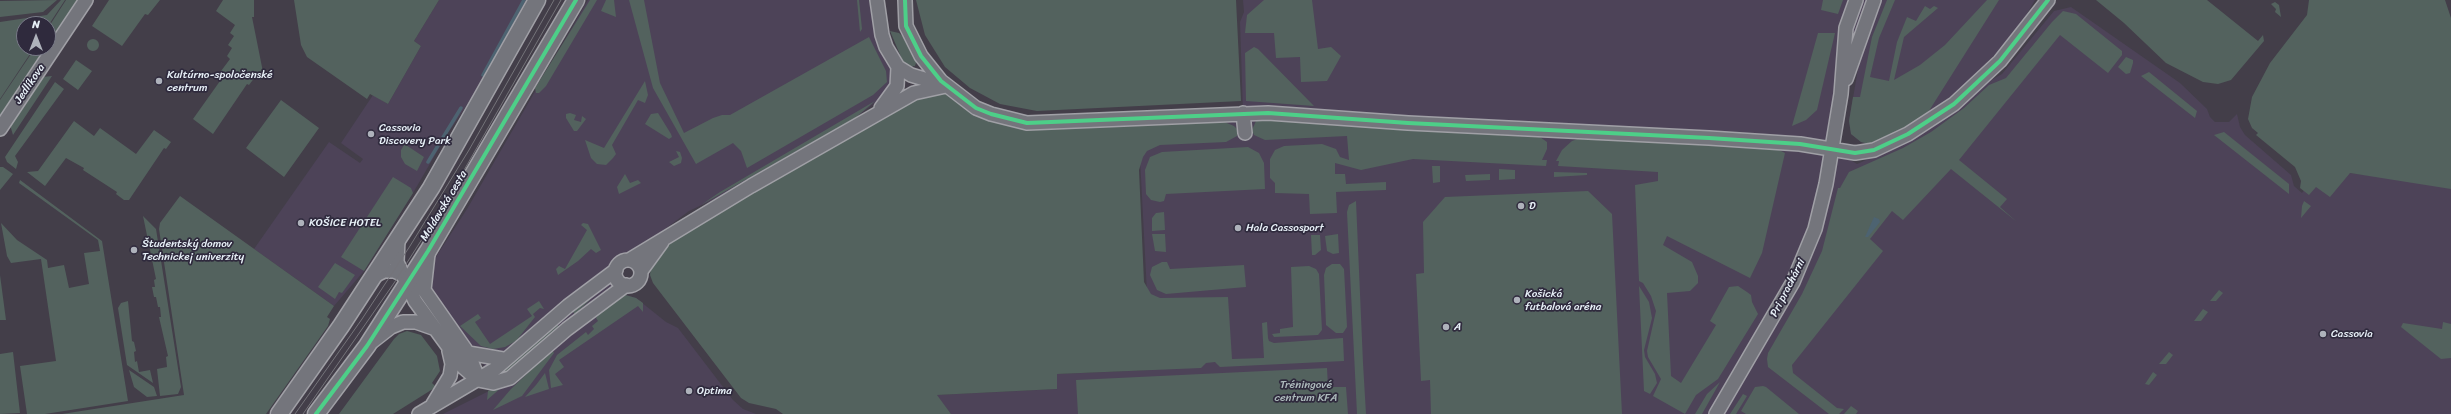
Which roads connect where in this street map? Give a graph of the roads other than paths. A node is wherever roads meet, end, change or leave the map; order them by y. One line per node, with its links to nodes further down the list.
1 (86, 0): 19 (street, Jedlíkova)
2 (537, 0): 22 (street, Moldavská cesta)
3 (576, 0): 24 (street, Moldavská cesta)
4 (877, 0): 12 (street)
5 (905, 0): 11 (street)
6 (1856, 0): 16 (street)
7 (1874, 0): 16 (street)
8 (2039, 0): 10 (street)
9 (2048, 0): 10 (street)
10 (2030, 21): 21 (street)
11 (921, 56): 13 (street); 14 (street)
12 (898, 67): 13 (street); 17 (street)
13 (923, 78): 14 (street); 15 (street)
14 (946, 86): 15 (street); 18 (street)
15 (914, 93): 17 (street)
16 (1841, 94): 21 (street, Pri prachárni)
17 (876, 113): 23 (street)
18 (1243, 113): 20 (street); 21 (street)
19 (0, 129)
20 (1245, 133)
21 (1832, 149): 44 (street, Pri prachárni)
22 (398, 240): 28 (street, Moldavská cesta); 29 (street)
23 (663, 241): 25 (street); 27 (street)
24 (428, 251): 29 (street, Moldavská cesta); 31 (street)
25 (629, 260): 26 (street); 27 (street)
26 (616, 270): 30 (street); 37 (street)
27 (641, 271): 30 (street)
28 (374, 276): 29 (street); 32 (street, Moldavská cesta)
29 (406, 279): 31 (street); 33 (street); 34 (street, Moldavská cesta)
30 (626, 285): 38 (street)
31 (424, 290): 36 (street)
32 (341, 326): 40 (street); 41 (street, Moldavská cesta)
33 (433, 328): 34 (street); 35 (street)
34 (367, 346): 42 (street, Moldavská cesta)
35 (448, 349): 38 (street); 39 (street)
36 (468, 353): 37 (street); 38 (street)
37 (503, 359): 38 (street)
38 (478, 380): 39 (street)
39 (432, 406): 43 (street)
40 (272, 414)
41 (279, 414)
42 (316, 414)
43 (419, 414)
44 (1716, 414)

